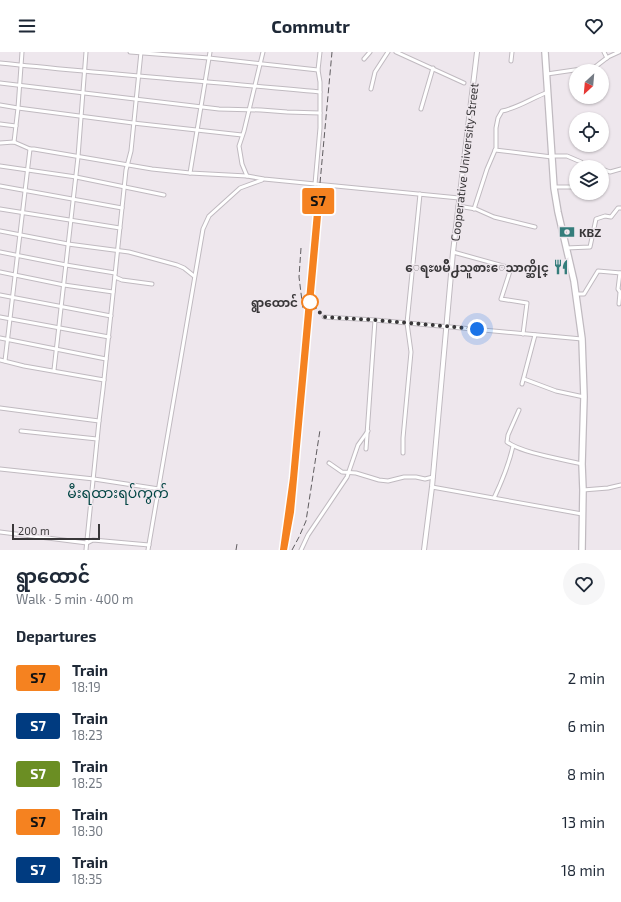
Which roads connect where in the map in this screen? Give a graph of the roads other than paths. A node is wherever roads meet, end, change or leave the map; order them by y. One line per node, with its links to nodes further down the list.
1 (22, 52): 22 (street)
2 (86, 52): 25 (street)
3 (130, 52): 4 (street)
4 (140, 52): 16 (street); 27 (street)
5 (210, 52): 16 (street)
6 (263, 52): 21 (street)
7 (320, 52): 24 (street)
8 (370, 52): 18 (street)
9 (388, 52): 33 (street)
10 (396, 52): 23 (street)
11 (477, 52): 74 (street, Cooperative University Street)
12 (512, 52): 19 (street)
13 (545, 52): 26 (highway)
14 (604, 52): 17 (street)
15 (619, 52): 17 (street)
16 (209, 58): 21 (street); 28 (street)
17 (607, 58): 26 (street)
18 (364, 59)
19 (511, 61)
20 (0, 63): 22 (street)
21 (260, 63): 24 (street); 32 (street)
22 (22, 65): 25 (street); 31 (street)
23 (433, 68): 30 (street); 42 (street)
24 (318, 70): 34 (street)
25 (85, 72): 27 (street); 36 (street)
26 (547, 74): 35 (highway)
27 (138, 77): 28 (street); 37 (street)
28 (205, 81): 32 (street); 39 (street)
29 (0, 83): 31 (street)
30 (464, 83)
31 (20, 86): 36 (street); 40 (street)
32 (255, 86): 34 (street); 41 (street)
33 (371, 88)
34 (320, 92): 43 (street)
35 (548, 92): 53 (street); 55 (highway)
36 (83, 93): 37 (street); 44 (street)
37 (136, 100): 39 (street); 45 (street)
38 (0, 105): 40 (street)
39 (201, 107): 41 (street); 48 (street)
40 (18, 108): 44 (street); 47 (street)
41 (249, 109): 43 (street); 49 (street)
42 (421, 109)
43 (320, 112): 66 (street)
44 (81, 116): 45 (street); 54 (street)
45 (133, 123): 48 (street); 58 (street)
46 (0, 124): 47 (street)
47 (16, 126): 51 (street)
48 (197, 130): 49 (street); 62 (street)
49 (242, 135): 63 (street)
50 (0, 142): 51 (street)
51 (14, 142): 52 (street)
52 (30, 149): 54 (street); 60 (street)
53 (495, 150): 55 (street); 80 (street)
54 (78, 157): 58 (street); 64 (street)
55 (552, 157): 56 (street); 69 (highway)
56 (576, 160)
57 (0, 166): 60 (street)
58 (128, 166): 62 (street); 68 (street)
59 (621, 169): 61 (street)
60 (28, 170): 64 (street); 71 (street)
61 (609, 172)
62 (190, 173): 63 (street)
63 (247, 176): 65 (street)
64 (76, 177): 68 (street); 75 (street)
65 (264, 179): 66 (street); 98 (street)
66 (315, 184): 72 (street)
67 (0, 186): 71 (street)
68 (124, 187): 73 (street); 77 (street)
69 (554, 187): 70 (street); 88 (highway)
70 (569, 187)
71 (26, 190): 75 (street); 81 (street)
72 (420, 194): 74 (street); 113 (street)
73 (164, 195)
74 (459, 198): 76 (street, Cooperative University Street)
75 (74, 200): 77 (street); 82 (street)
76 (458, 206): 80 (street); 91 (street, Cooperative University Street)
77 (122, 208): 83 (street)
78 (621, 208): 88 (street)
79 (0, 209): 81 (street)
80 (474, 209): 84 (street)
81 (23, 212): 82 (street); 86 (street)
82 (71, 220): 83 (street); 87 (street)
83 (120, 228): 89 (street)
84 (535, 228)
85 (0, 231): 86 (street)
86 (20, 235): 87 (street); 92 (street)
87 (68, 244): 89 (street); 93 (street)
88 (566, 248): 103 (highway)
89 (118, 251): 95 (street); 98 (street)
90 (0, 252): 92 (street)
91 (453, 252): 114 (street, Cooperative University Street); 116 (street)
92 (18, 255): 93 (street); 97 (street)
93 (66, 265): 95 (street); 101 (street)
94 (0, 272): 97 (street)
95 (115, 273): 99 (street)
96 (621, 273): 103 (street); 106 (street)
97 (16, 275): 101 (street); 105 (street)
98 (194, 276): 148 (street)
99 (115, 277): 100 (street); 102 (street)
100 (152, 284)
101 (64, 285): 102 (street); 107 (street)
102 (113, 292): 108 (street)
103 (576, 294): 120 (highway)
104 (0, 295): 105 (street)
105 (13, 297): 107 (street); 111 (street)
106 (619, 304)
107 (61, 306): 108 (street); 115 (street)
108 (111, 316): 118 (street)
109 (0, 317): 111 (street)
110 (324, 317): 112 (street)
111 (10, 319): 115 (street); 121 (street)
112 (375, 320): 113 (street); 135 (street)
113 (407, 323): 114 (street); 139 (street)
114 (446, 326): 116 (street); 144 (street, Cooperative University Street)
115 (59, 328): 118 (street); 122 (street)
116 (523, 334): 117 (street)
117 (534, 335): 120 (street); 127 (street)
118 (109, 337): 123 (street)
119 (0, 338): 121 (street)
120 (582, 339): 130 (highway)
121 (8, 340): 122 (street); 125 (street)
122 (56, 350): 123 (street); 126 (street)
123 (106, 359): 128 (street)
124 (0, 360): 125 (street)
125 (5, 361): 126 (street)
126 (54, 370): 128 (street)
127 (524, 379): 129 (street); 130 (street)
128 (104, 380): 133 (street)
129 (522, 384)
130 (584, 397): 141 (highway)
131 (0, 408): 133 (street)
132 (519, 410): 137 (street)
133 (99, 421): 136 (street)
134 (21, 431): 136 (street)
135 (368, 431): 138 (street); 143 (street)
136 (97, 439): 145 (street)
137 (513, 446): 141 (street); 150 (street)
138 (366, 449)
139 (403, 454)
140 (329, 463): 143 (street)
141 (582, 464): 149 (highway)
142 (0, 469): 145 (street)
143 (349, 473): 144 (street); 157 (street)
144 (433, 477): 147 (street, Cooperative University Street)
145 (94, 479): 148 (street); 153 (street)
146 (621, 485): 149 (street)
147 (432, 487): 150 (street); 158 (street, Cooperative University Street)
148 (159, 489): 154 (street)
149 (583, 490): 151 (highway)
150 (494, 498): 151 (street)
151 (582, 514): 159 (highway)
152 (0, 532): 153 (street)
153 (87, 543): 154 (street); 155 (street)
154 (148, 545): 156 (street)
155 (86, 550)
156 (148, 550)
157 (301, 550)
158 (424, 550)
159 (582, 550)

